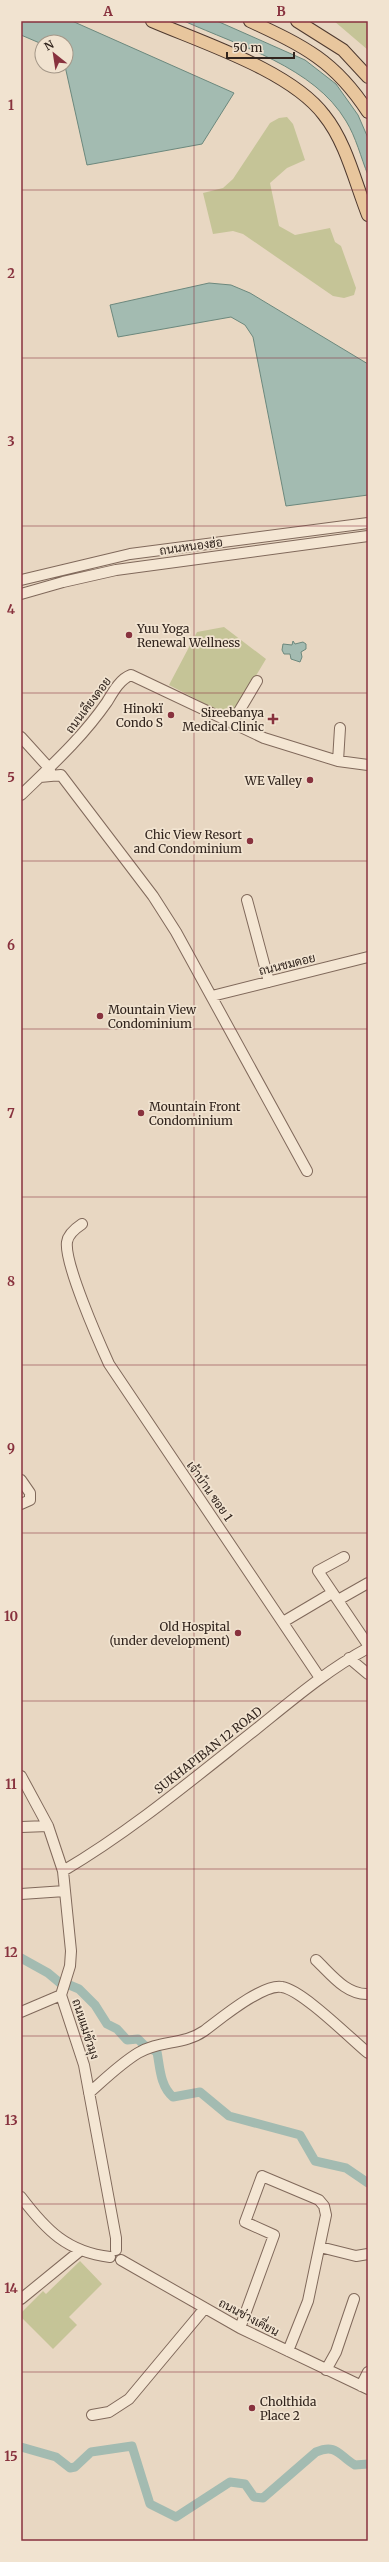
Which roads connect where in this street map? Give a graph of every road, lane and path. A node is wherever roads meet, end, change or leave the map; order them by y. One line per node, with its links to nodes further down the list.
1 (152, 21): 6 (main road)
2 (250, 21): 5 (main road)
3 (297, 21): 4 (main road)
4 (368, 77)
5 (368, 112)
6 (368, 215)
7 (368, 523): 9 (street, ถนนหนองฮ่อ)
8 (368, 536): 10 (street, ถนนหนองฮ่อ)
9 (130, 554): 10 (street); 11 (street, ถนนหนองฮ่อ)
10 (132, 568): 12 (street, ถนนหนองฮ่อ)
11 (21, 580)
12 (21, 594)
13 (257, 682): 14 (street)
14 (232, 723): 17 (street, ถนนเคียงดอย); 19 (street, ถนนเคียงดอย)
15 (340, 728): 17 (street)
16 (21, 737): 19 (street)
17 (338, 760): 18 (street, ถนนเคียงดอย)
18 (368, 765)
19 (50, 769): 20 (street, ถนนเคียงดอย)
20 (40, 777): 21 (street, ถนนเคียงดอย); 25 (street)
21 (21, 795)
22 (247, 900): 24 (street)
23 (368, 957): 24 (street, ถนนชมดอย)
24 (270, 982): 25 (street, ถนนชมดอย)
25 (212, 996): 26 (street)
26 (308, 1171)
27 (82, 1224): 33 (street, เจ้าบ้าน ซอย 1)
28 (21, 1480): 29 (street)
29 (21, 1504)
30 (344, 1557): 32 (street)
31 (368, 1583): 32 (street)
32 (335, 1596): 33 (street); 34 (street)
33 (283, 1622): 38 (street, เจ้าบ้าน ซอย 1)
34 (368, 1645)
35 (368, 1648): 36 (street, SUKHAPIBAN 12 ROAD)
36 (349, 1658): 37 (street); 38 (street, SUKHAPIBAN 12 ROAD)
37 (368, 1674)
38 (320, 1678): 42 (street, SUKHAPIBAN 12 ROAD)
39 (21, 1776): 40 (street, ถนนแม่ขัวมุง)
40 (48, 1826): 41 (street); 42 (street, ถนนแม่ขัวมุง)
41 (21, 1827)
42 (63, 1871): 43 (street, ถนนแม่ขัวมุง)
43 (65, 1892): 44 (street); 47 (street, ถนนแม่ขัวมุง)
44 (21, 1894)
45 (316, 1960): 46 (street)
46 (368, 1994)
47 (61, 1995): 48 (street); 50 (street, ถนนแม่ขัวมุง)
48 (21, 2012)
49 (368, 2053): 50 (street)
50 (89, 2093): 54 (street, ถนนแม่ขัวมุง)
51 (21, 2197): 53 (street)
52 (320, 2247): 55 (street); 60 (street); 61 (street)
53 (81, 2250): 54 (street); 57 (street)
54 (113, 2253): 56 (street, ถนนแม่ขัวมุง)
55 (368, 2254)
56 (121, 2260): 59 (street, ถนนช่างเคี่ยน)
57 (21, 2299)
58 (354, 2299): 62 (street)
59 (205, 2308): 60 (street, ถนนช่างเคี่ยน); 65 (street)
60 (240, 2328): 61 (street, ถนนช่างเคี่ยน)
61 (288, 2351): 62 (street, ถนนช่างเคี่ยน)
62 (326, 2370): 64 (street, ถนนช่างเคี่ยน)
63 (368, 2372): 64 (street)
64 (365, 2388)
65 (92, 2415)

